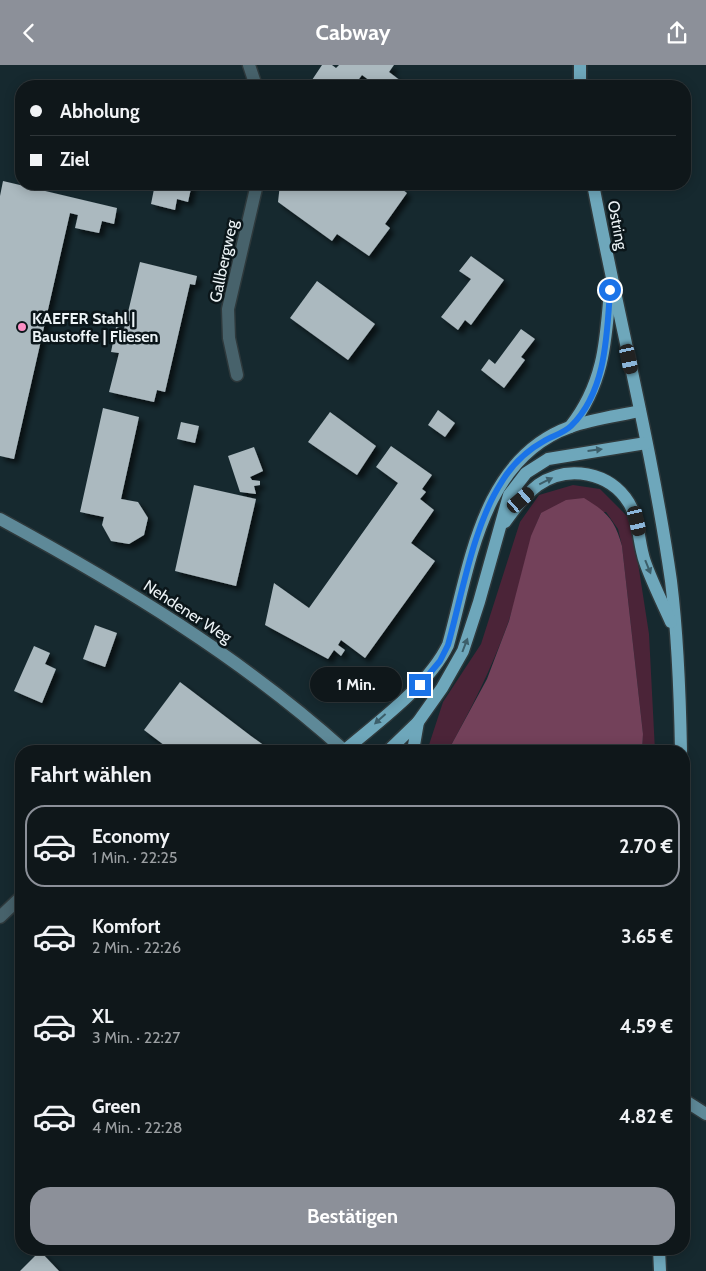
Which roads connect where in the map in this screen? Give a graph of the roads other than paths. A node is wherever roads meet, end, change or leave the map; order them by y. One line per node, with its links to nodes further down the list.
1 (250, 65): 3 (street)
2 (580, 65): 4 (main road)
3 (254, 80)
4 (580, 80)
5 (256, 190): 8 (street, Gallbergweg)
6 (594, 190): 7 (main road, Ostring)
7 (611, 273): 9 (main road, Ostring); 10 (main road)
8 (237, 375)
9 (640, 411): 10 (main road); 11 (main road, Ostring)
10 (570, 427): 17 (main road, one-way to 17)
11 (646, 443): 13 (main road, one-way to 11); 14 (main road, Ostring)
12 (0, 519): 16 (street, Nehdener Weg)
13 (500, 528): 14 (main road, one-way to 14); 15 (main road, one-way to 13)
14 (676, 633): 20 (main road, Ostring)
15 (418, 722): 18 (main road); 19 (main road)
16 (337, 745)
17 (351, 745)
18 (394, 745)
19 (414, 745)
20 (681, 745)
21 (15, 903): 22 (street)
22 (0, 917)
23 (690, 1104): 24 (street)
24 (706, 1114)
25 (659, 1255): 26 (main road)
26 (660, 1271)

